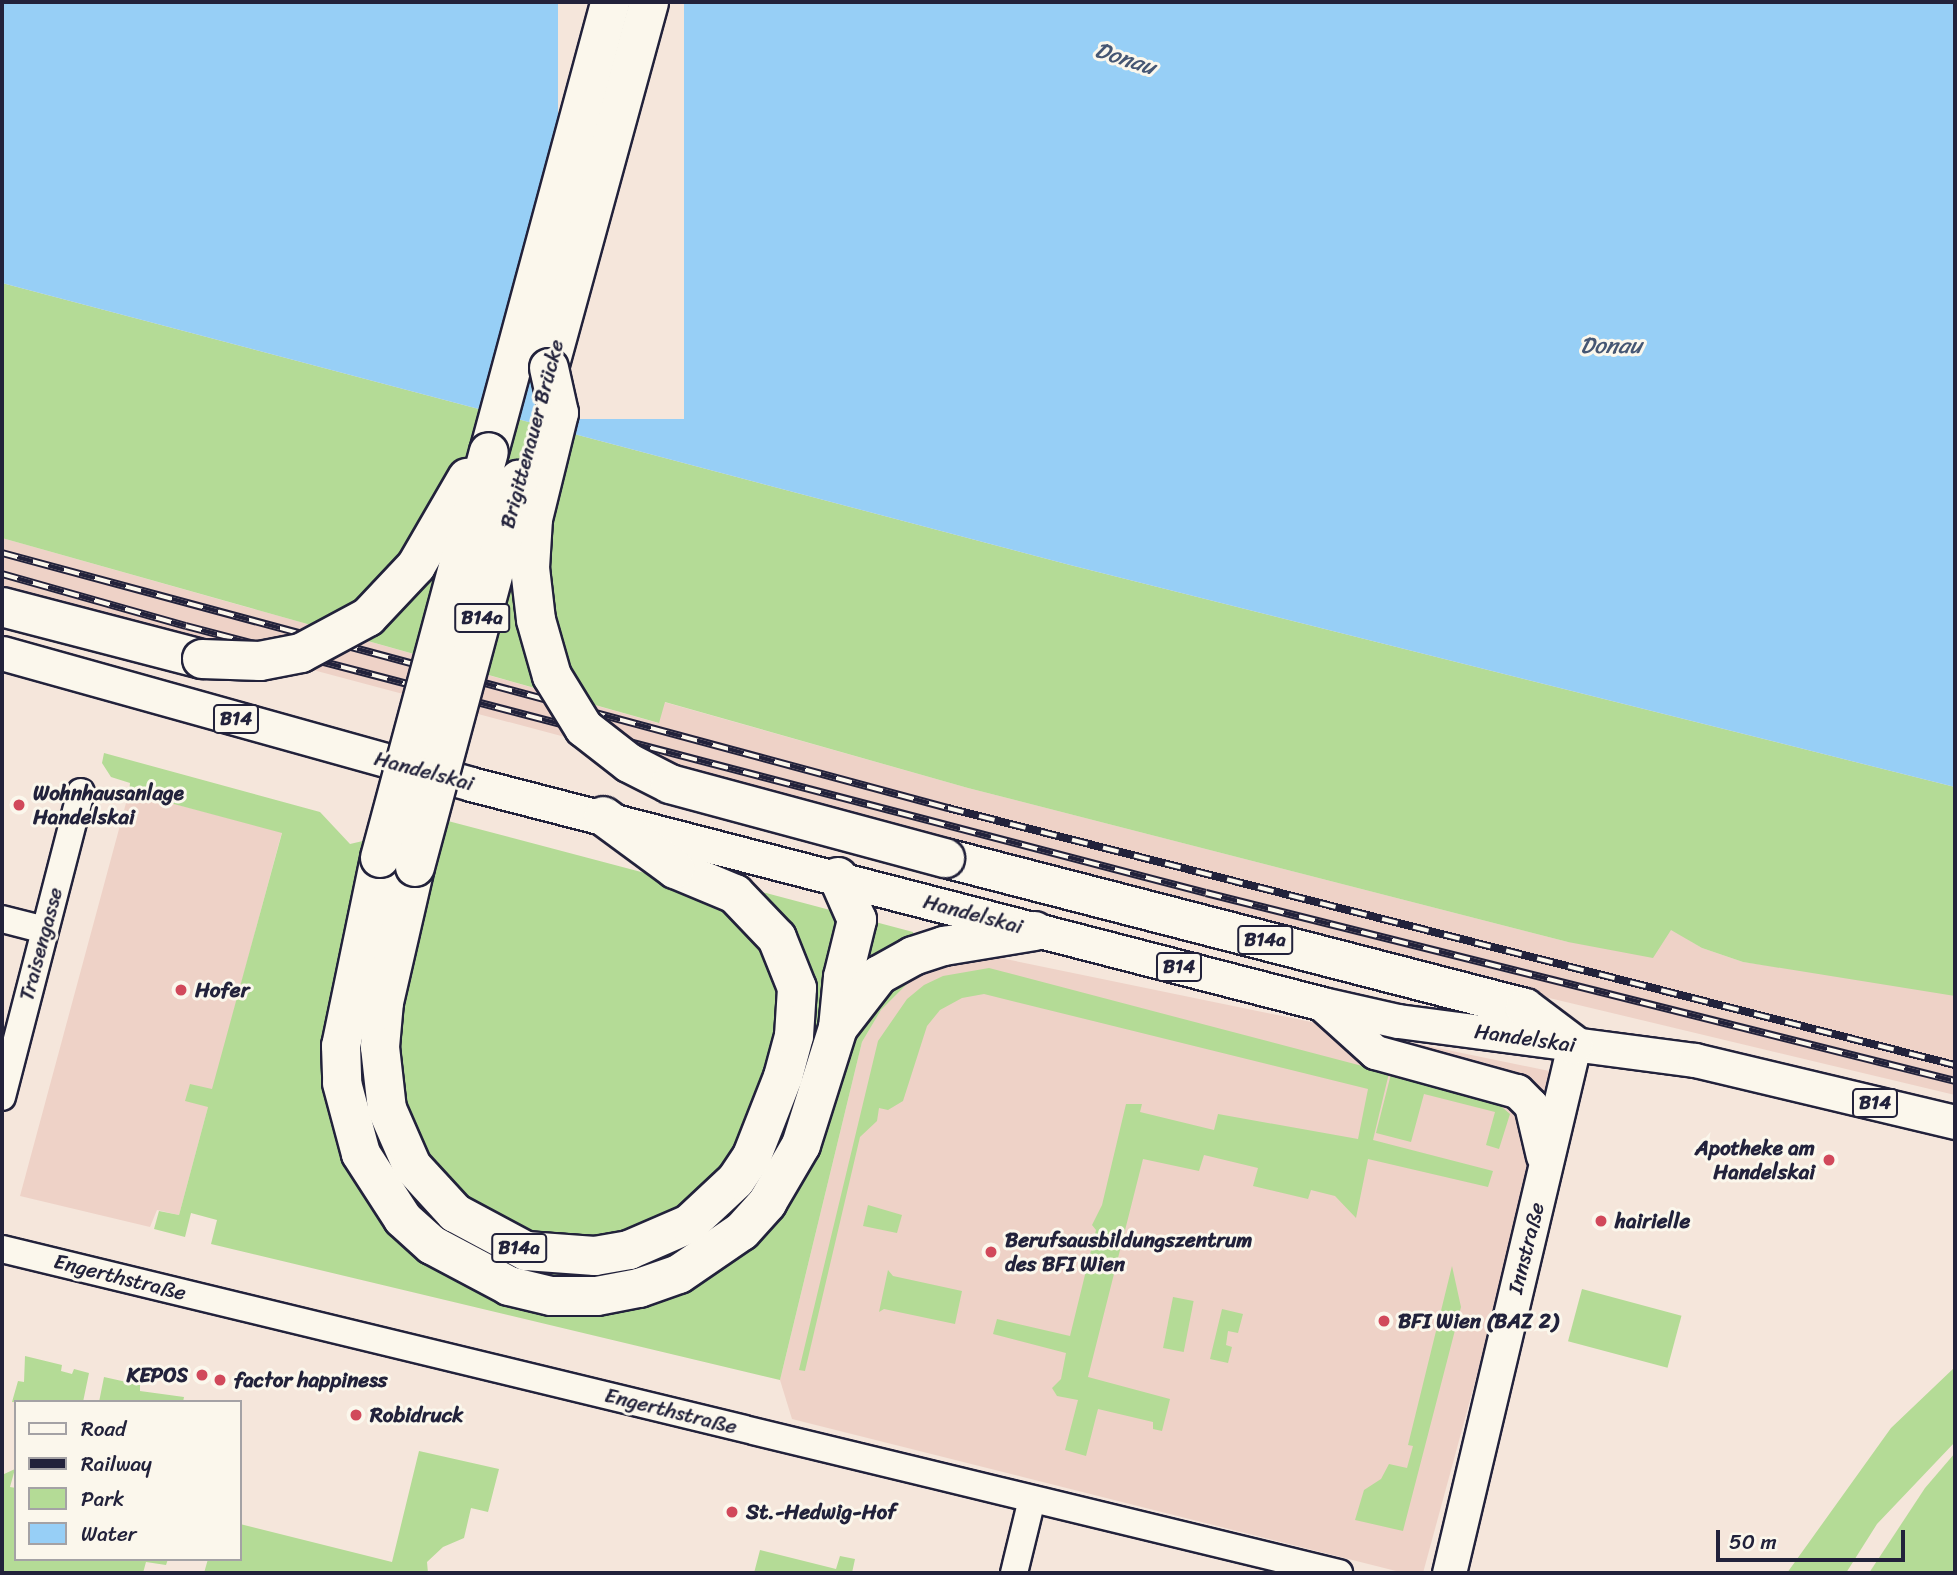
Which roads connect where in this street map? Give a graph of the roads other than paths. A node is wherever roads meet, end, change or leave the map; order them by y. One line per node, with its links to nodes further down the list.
1 (610, 2): 4 (highway, Brigittenauer Brücke / B14a)
2 (649, 2): 3 (highway, Brigittenauer Brücke / B14a)
3 (549, 368): 10 (highway, Brigittenauer Brücke / B14a, bridge); 17 (highway, B14a, bridge)
4 (489, 452): 5 (highway, bridge); 7 (highway, Brigittenauer Brücke / B14a, bridge)
5 (2, 607)
6 (2, 653): 7 (main road, Handelskai / B14)
7 (404, 765): 9 (main road, Handelskai / B14); 10 (highway, Brigittenauer Brücke / B14a, bridge)
8 (81, 792): 13 (street, Traisengasse)
9 (603, 816): 10 (highway, B14a); 11 (main road, Handelskai / B14)
10 (397, 863): 16 (highway, B14a)
11 (838, 877): 14 (main road, Handelskai / B14); 16 (highway, B14a)
12 (2, 919): 13 (street)
13 (45, 930): 18 (street, Traisengasse)
14 (1035, 931): 15 (main road, Handelskai / B14); 16 (highway, B14a)
15 (1322, 1004): 17 (main road, Handelskai / B14); 20 (main road)
16 (838, 1028)
17 (1574, 1045): 19 (main road, Handelskai / B14); 20 (main road, Innstraße)
18 (2, 1097)
19 (1955, 1122)
20 (1545, 1172): 25 (main road, Innstraße)
21 (2, 1249): 22 (street, Engerthstraße)
22 (1032, 1499): 23 (street); 24 (street, Engerthstraße)
23 (1014, 1573)
24 (1339, 1573)
25 (1449, 1573)

